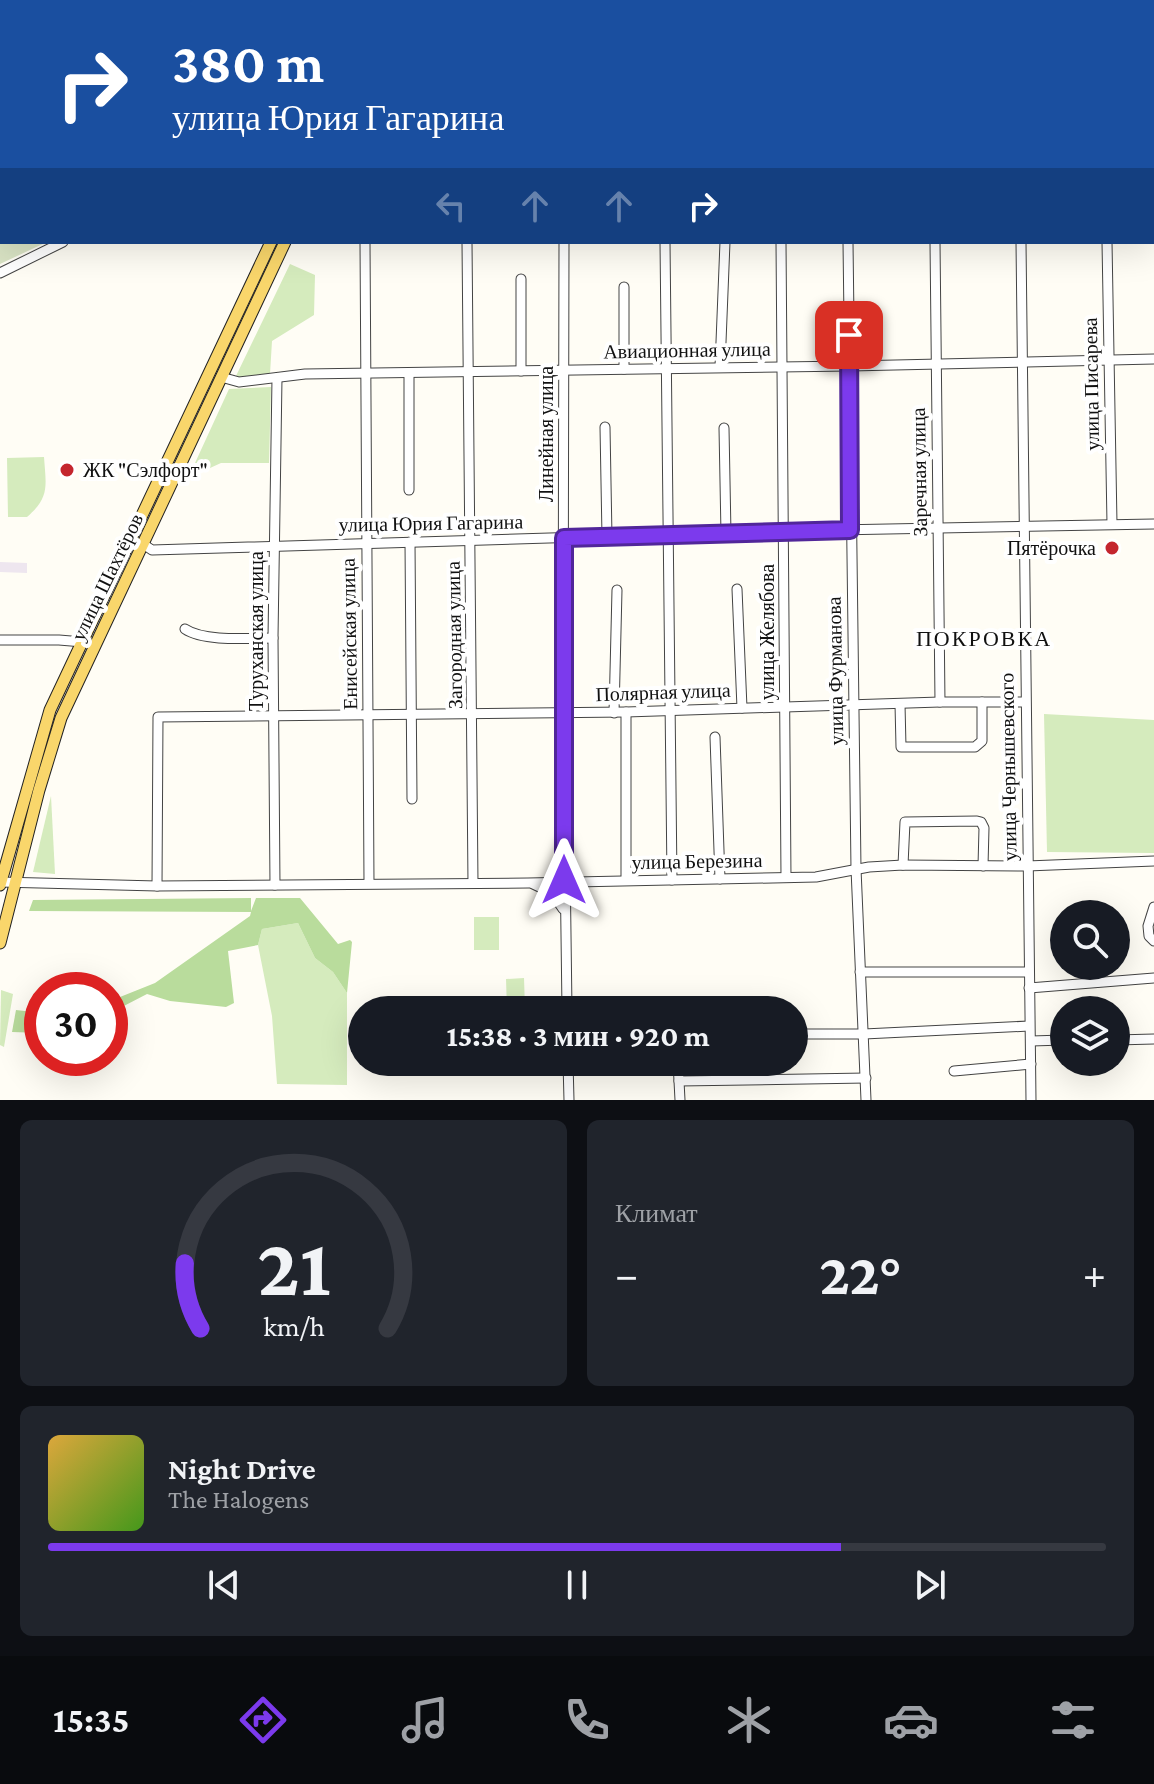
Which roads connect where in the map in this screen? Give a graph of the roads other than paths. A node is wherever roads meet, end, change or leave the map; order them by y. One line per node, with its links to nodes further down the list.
1 (59, 244): 14 (street)
2 (270, 244): 56 (main road, улица Шахтёров)
3 (284, 244): 31 (main road, улица Шахтёров)
4 (365, 244): 29 (street, Енисейская улица)
5 (467, 244): 28 (street, Загородная улица)
6 (564, 244): 26 (street, Линейная улица)
7 (665, 244): 25 (street)
8 (725, 244): 22 (street)
9 (781, 244): 23 (street, улица Желябова)
10 (848, 244): 21 (street, улица Фурманова)
11 (935, 244): 20 (street, Заречная улица)
12 (1021, 244): 19 (street, улица Чернышевского)
13 (1107, 244): 18 (street, улица Писарева)
14 (0, 273)
15 (521, 279): 27 (street)
16 (624, 287): 24 (street)
17 (1154, 359): 18 (street, Авиационная улица)
18 (1108, 360): 19 (street, Авиационная улица); 36 (street, улица Писарева)
19 (1022, 361): 20 (street, Авиационная улица); 38 (street, улица Чернышевского)
20 (936, 362): 21 (street, Авиационная улица); 39 (street, Заречная улица)
21 (850, 366): 23 (street, Авиационная улица); 40 (street, улица Фурманова)
22 (720, 367): 23 (street, Авиационная улица); 25 (street, Авиационная улица)
23 (783, 367): 41 (street, улица Желябова)
24 (624, 369): 25 (street, Авиационная улица); 26 (street, Авиационная улица)
25 (667, 369): 43 (street)
26 (565, 370): 27 (street, Авиационная улица); 45 (street, Линейная улица)
27 (521, 371): 28 (street, Авиационная улица)
28 (469, 372): 30 (street, Авиационная улица); 46 (street, Загородная улица)
29 (367, 373): 30 (street, Авиационная улица); 32 (street, Авиационная улица); 48 (street, Енисейская улица)
30 (409, 373): 35 (street)
31 (221, 377): 32 (street, Авиационная улица); 49 (main road, улица Шахтёров)
32 (277, 378): 50 (street, Туруханская улица)
33 (605, 427): 44 (street)
34 (724, 428): 42 (street)
35 (409, 490)
36 (1112, 524): 37 (street, улица Юрия Гагарина); 38 (street, улица Юрия Гагарина)
37 (1154, 524)
38 (1024, 526): 39 (street, улица Юрия Гагарина); 59 (street, улица Чернышевского)
39 (939, 529): 40 (street, улица Юрия Гагарина); 57 (street, Заречная улица)
40 (850, 530): 41 (street, улица Юрия Гагарина); 62 (street, улица Фурманова)
41 (784, 531): 42 (street, улица Юрия Гагарина); 61 (street, улица Желябова)
42 (726, 534): 43 (street, улица Юрия Гагарина)
43 (668, 535): 44 (street, улица Юрия Гагарина); 64 (street)
44 (607, 537): 45 (street, улица Юрия Гагарина)
45 (564, 538): 46 (street, улица Юрия Гагарина); 66 (street, Линейная улица)
46 (470, 540): 47 (street, улица Юрия Гагарина); 68 (street, Загородная улица)
47 (410, 542): 48 (street, улица Юрия Гагарина); 69 (street)
48 (366, 543): 50 (street, улица Юрия Гагарина); 70 (street, Енисейская улица)
49 (143, 544): 50 (street, улица Юрия Гагарина); 86 (main road, улица Шахтёров)
50 (274, 545): 54 (street, Туруханская улица)
51 (737, 589): 63 (street)
52 (617, 590): 67 (street)
53 (185, 629): 54 (street)
54 (273, 638): 71 (street, Туруханская улица)
55 (0, 640): 56 (street)
56 (83, 642): 85 (main road, улица Шахтёров)
57 (940, 702): 58 (street, Полярная улица); 60 (street, Полярная улица)
58 (982, 702): 59 (street, Полярная улица); 60 (street)
59 (1024, 702): 77 (street, улица Чернышевского)
60 (900, 704): 62 (street, Полярная улица)
61 (785, 707): 62 (street, Полярная улица); 63 (street, Полярная улица); 79 (street, улица Желябова)
62 (853, 707): 78 (street, улица Фурманова)
63 (742, 708): 64 (street, Полярная улица)
64 (671, 711): 65 (street, Полярная улица); 83 (street)
65 (626, 712): 67 (street, Полярная улица); 82 (street)
66 (563, 713): 67 (street, Полярная улица); 68 (street, Полярная улица); 81 (street, Линейная улица)
67 (614, 713)
68 (473, 714): 69 (street, Полярная улица); 87 (street, Загородная улица)
69 (411, 715): 70 (street, Полярная улица); 73 (street)
70 (367, 716): 71 (street, Полярная улица); 84 (street, Енисейская улица)
71 (274, 718): 89 (street, Туруханская улица); 90 (street, Полярная улица)
72 (715, 737): 80 (street)
73 (412, 799)
74 (1154, 861): 77 (street, улица Березина)
75 (903, 865): 76 (street, улица Березина); 76 (street); 78 (street, улица Березина)
76 (983, 866): 77 (street, улица Березина)
77 (1027, 866): 96 (street, улица Чернышевского)
78 (856, 869): 79 (street, улица Березина); 95 (street, улица Фурманова)
79 (786, 877): 80 (street, улица Березина)
80 (720, 879): 83 (street, улица Березина)
81 (564, 880): 82 (street, улица Березина); 88 (street, улица Березина); 92 (street, Линейная улица)
82 (626, 880): 83 (street, улица Березина)
83 (672, 880)
84 (369, 882): 87 (street, улица Березина); 89 (street, улица Березина)
85 (0, 883): 86 (street, улица Березина)
86 (16, 883): 90 (street, улица Березина); 94 (main road, улица Шахтёров)
87 (473, 883): 88 (street, улица Березина)
88 (528, 883): 92 (street)
89 (275, 885): 90 (street, улица Березина)
90 (157, 886)
91 (1154, 907): 93 (street)
92 (565, 912): 99 (street, Линейная улица)
93 (1154, 941)
94 (0, 943)
95 (860, 972): 96 (street); 102 (street, улица Фурманова)
96 (1028, 972): 98 (street, улица Чернышевского)
97 (1154, 978): 98 (street)
98 (1029, 988): 100 (street, улица Чернышевского)
99 (567, 996)
100 (1029, 1026): 102 (street); 106 (street, улица Чернышевского)
101 (808, 1034): 102 (street)
102 (864, 1034): 111 (street, улица Фурманова)
103 (1154, 1039): 105 (street)
104 (1050, 1040): 106 (street)
105 (1130, 1040)
106 (1031, 1041): 107 (street, улица Чернышевского)
107 (1031, 1064): 108 (street); 116 (street, улица Чернышевского)
108 (954, 1071)
109 (568, 1076): 113 (street)
110 (679, 1076): 112 (street)
111 (866, 1078): 112 (street); 115 (street, улица Фурманова)
112 (679, 1081): 114 (street)
113 (569, 1100)
114 (680, 1100)
115 (866, 1100)
116 (1031, 1100)

